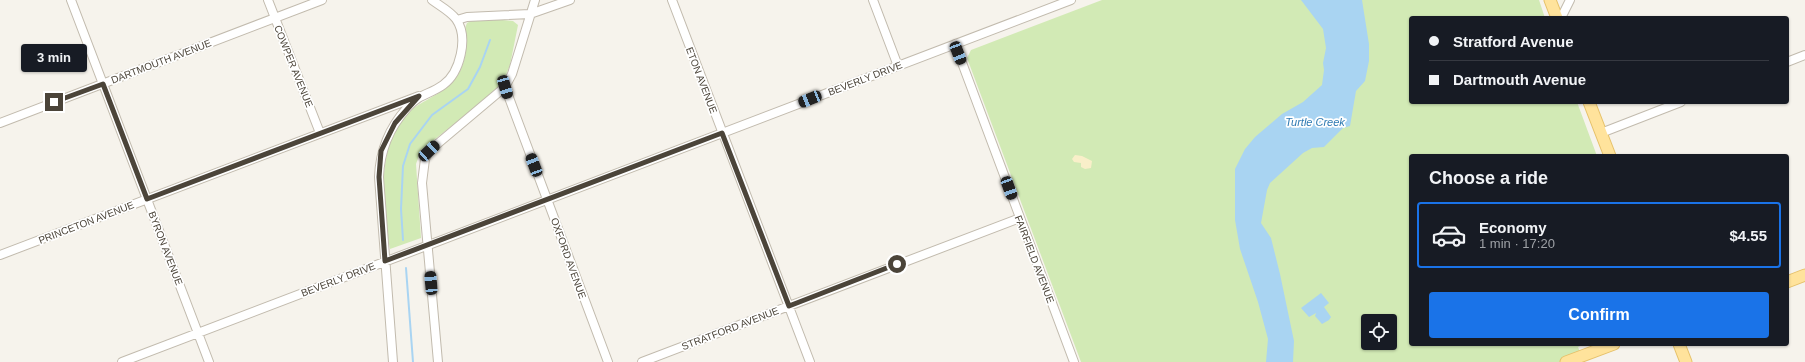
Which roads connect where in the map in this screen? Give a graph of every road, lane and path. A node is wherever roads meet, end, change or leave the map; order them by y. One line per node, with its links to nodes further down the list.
1 (71, 0): 21 (street, BYRON AVENUE)
2 (268, 0): 15 (street, COWPER AVENUE)
3 (322, 0): 15 (street, DARTMOUTH AVENUE)
4 (432, 0): 16 (street)
5 (535, 0): 12 (street)
6 (570, 0): 12 (street)
7 (672, 0): 28 (street, ETON AVENUE)
8 (873, 0): 20 (street)
9 (1071, 0): 17 (street, BEVERLY DRIVE)
10 (1550, 0): 13 (main road)
11 (1570, 0): 14 (street)
12 (530, 14): 16 (street); 22 (street)
13 (1556, 16)
14 (1562, 16)
15 (275, 18): 21 (street, DARTMOUTH AVENUE); 27 (street, COWPER AVENUE)
16 (457, 20): 23 (street, PRINCETON AVENUE)
17 (955, 44): 20 (street, BEVERLY DRIVE); 33 (street, FAIRFIELD AVENUE)
18 (1805, 55): 19 (street)
19 (1789, 61)
20 (898, 66): 28 (street, BEVERLY DRIVE)
21 (103, 84): 26 (street, DARTMOUTH AVENUE); 31 (street, BYRON AVENUE)
22 (505, 87): 32 (street, OXFORD AVENUE); 34 (street)
23 (419, 96): 27 (street, PRINCETON AVENUE); 36 (street)
24 (1590, 104): 29 (main road)
25 (1676, 104): 29 (street)
26 (0, 123)
27 (320, 133): 31 (street, PRINCETON AVENUE)
28 (722, 133): 32 (street, BEVERLY DRIVE); 41 (street, ETON AVENUE)
29 (1600, 133): 30 (main road)
30 (1609, 154)
31 (147, 199): 35 (street, PRINCETON AVENUE); 42 (street, BYRON AVENUE)
32 (547, 200): 34 (street, BEVERLY DRIVE); 49 (street, OXFORD AVENUE)
33 (1020, 218): 41 (street, STRATFORD AVENUE); 52 (street, FAIRFIELD AVENUE)
34 (427, 246): 36 (street, BEVERLY DRIVE); 48 (street)
35 (0, 255)
36 (385, 261): 42 (street, BEVERLY DRIVE); 47 (street)
37 (1805, 268): 38 (main road)
38 (1789, 274)
39 (1805, 275): 40 (main road)
40 (1789, 281)
41 (789, 306): 50 (street, STRATFORD AVENUE); 51 (street, ETON AVENUE)
42 (198, 333): 45 (street, BEVERLY DRIVE); 46 (street, BYRON AVENUE)
43 (1609, 346): 53 (main road)
44 (1680, 346): 54 (main road)
45 (122, 362)
46 (208, 362)
47 (393, 362)
48 (438, 362)
49 (608, 362)
50 (642, 362)
51 (810, 362)
52 (1074, 362)
53 (1566, 362)
54 (1686, 362)

